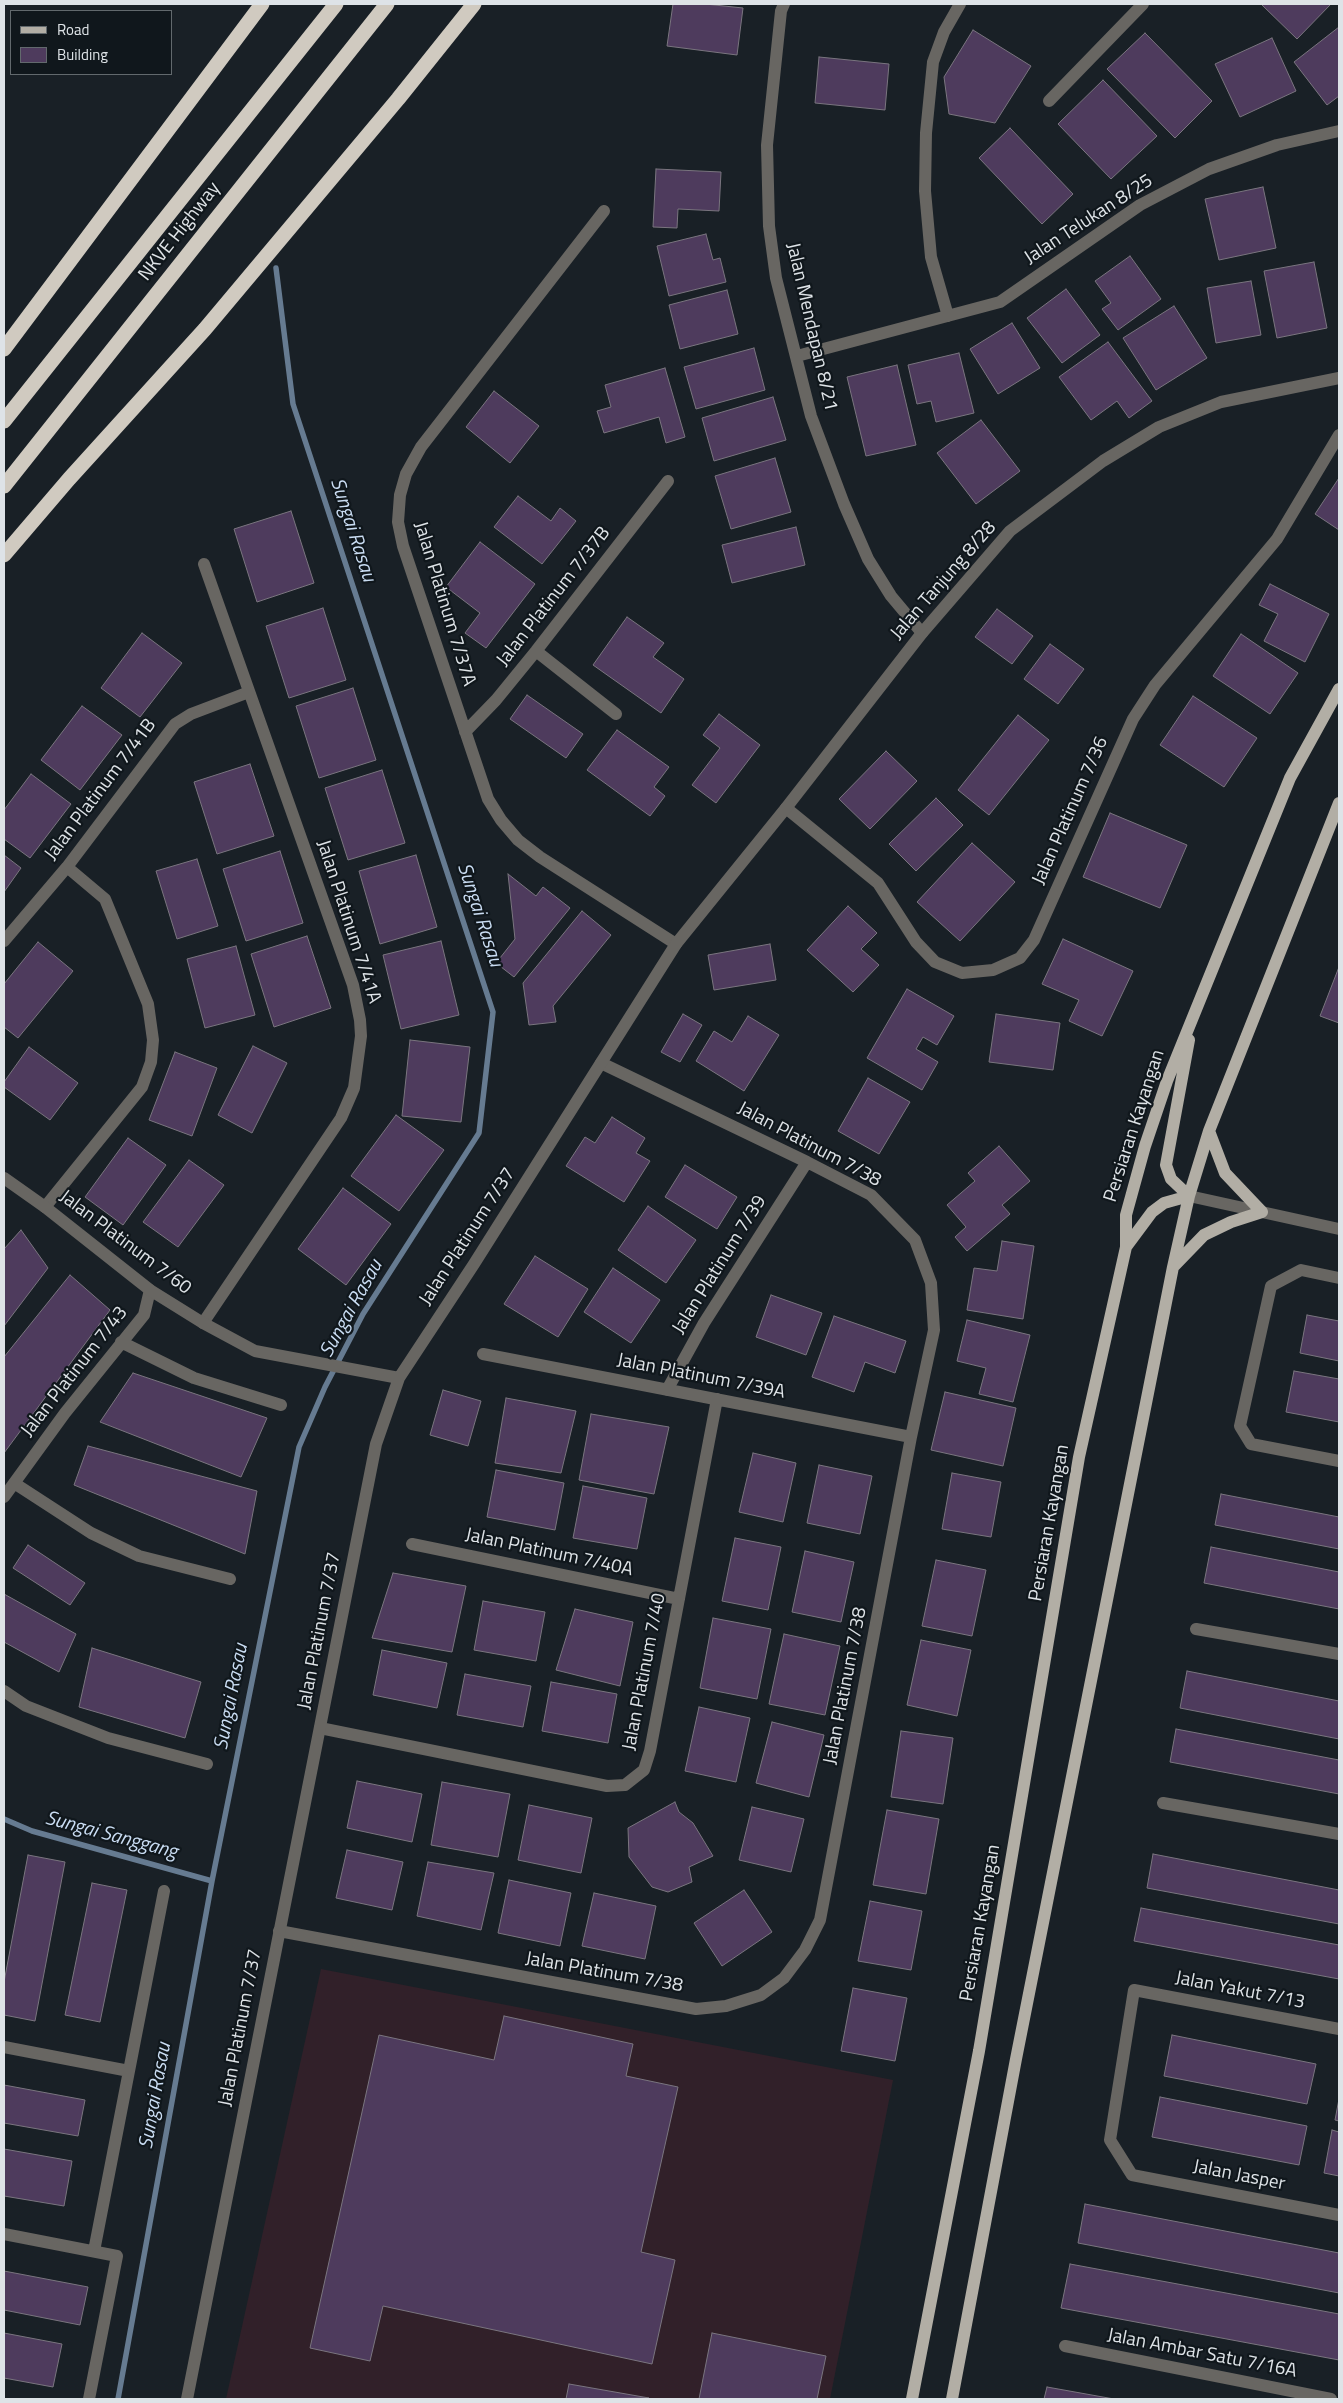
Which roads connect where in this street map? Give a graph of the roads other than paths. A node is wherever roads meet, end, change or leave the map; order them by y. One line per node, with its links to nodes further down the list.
1 (262, 4): 12 (highway)
2 (336, 4): 15 (highway, NKVE Highway)
3 (387, 4): 18 (highway, NKVE Highway)
4 (474, 4): 19 (highway)
5 (784, 4): 13 (street, Jalan Mendapan 8/21)
6 (960, 4): 11 (street)
7 (1143, 4): 8 (street)
8 (1049, 101)
9 (1339, 131): 11 (street, Jalan Telukan 8/25)
10 (604, 211): 26 (street, Jalan Platinum 7/37A)
11 (948, 316): 13 (street, Jalan Telukan 8/25)
12 (4, 349)
13 (797, 356): 21 (street, Jalan Mendapan 8/21)
14 (1339, 378): 21 (street, Jalan Tanjung 8/28)
15 (4, 421)
16 (1339, 435): 28 (street, Jalan Platinum 7/36)
17 (668, 481): 22 (street, Jalan Platinum 7/37B)
18 (4, 486)
19 (4, 556)
20 (204, 564): 24 (street, Jalan Platinum 7/41A)
21 (922, 633): 28 (street, Jalan Tanjung 8/28)
22 (536, 651): 25 (street); 26 (street, Jalan Platinum 7/37B)
23 (1339, 689): 32 (main road, Persiaran Kayangan)
24 (249, 692): 29 (street, Jalan Platinum 7/41B); 45 (street, Jalan Platinum 7/41A)
25 (616, 714)
26 (465, 732): 31 (street, Jalan Platinum 7/37A)
27 (1339, 803): 34 (main road)
28 (786, 808): 31 (street, Jalan Tanjung 8/28)
29 (67, 867): 30 (street, Jalan Platinum 7/41B); 38 (street)
30 (4, 941)
31 (676, 944): 33 (street, Jalan Platinum 7/37)
32 (1193, 1016): 37 (main road); 41 (main road, Persiaran Kayangan)
33 (601, 1063): 35 (street, Jalan Platinum 7/38); 48 (street, Jalan Platinum 7/37)
34 (1209, 1131): 37 (main road); 39 (main road)
35 (807, 1162): 49 (street, Jalan Platinum 7/39); 52 (street, Jalan Platinum 7/38)
36 (4, 1178): 38 (street, Jalan Platinum 7/60)
37 (1189, 1196): 39 (street); 41 (main road); 42 (main road)
38 (45, 1207): 44 (street, Jalan Platinum 7/60)
39 (1262, 1212): 40 (street); 42 (main road)
40 (1339, 1229)
41 (1126, 1247): 78 (main road, Persiaran Kayangan)
42 (1173, 1267): 79 (main road)
43 (1339, 1278): 53 (street)
44 (150, 1290): 45 (street, Jalan Platinum 7/60); 46 (street, Jalan Platinum 7/43)
45 (203, 1322): 48 (street, Jalan Platinum 7/60)
46 (121, 1342): 51 (street); 54 (street, Jalan Platinum 7/43)
47 (483, 1354): 49 (street, Jalan Platinum 7/39A)
48 (399, 1378): 62 (street, Jalan Platinum 7/37)
49 (666, 1390): 50 (street, Jalan Platinum 7/39A)
50 (717, 1400): 52 (street, Jalan Platinum 7/39A); 58 (street, Jalan Platinum 7/40)
51 (281, 1405)
52 (911, 1437): 67 (street, Jalan Platinum 7/38)
53 (1339, 1461)
54 (14, 1483): 55 (street, Jalan Platinum 7/43); 57 (street)
55 (4, 1498)
56 (412, 1544): 58 (street, Jalan Platinum 7/40A)
57 (230, 1579)
58 (679, 1598): 62 (street, Jalan Platinum 7/40)
59 (1196, 1629): 60 (street)
60 (1339, 1654)
61 (4, 1691): 63 (street)
62 (320, 1728): 67 (street, Jalan Platinum 7/37)
63 (207, 1764)
64 (1164, 1803): 65 (street)
65 (1339, 1834)
66 (164, 1891): 70 (street)
67 (279, 1931): 77 (street, Jalan Platinum 7/37)
68 (1339, 2029): 71 (street, Jalan Yakut 7/13)
69 (4, 2047): 70 (street)
70 (129, 2071): 74 (street)
71 (1132, 2175): 72 (street, Jalan Jasper)
72 (1339, 2215)
73 (4, 2234): 74 (street)
74 (94, 2251): 76 (street)
75 (1065, 2346): 80 (street, Jalan Ambar Satu 7/16A)
76 (90, 2399)
77 (187, 2399)
78 (912, 2399)
79 (952, 2399)
80 (1331, 2399)

